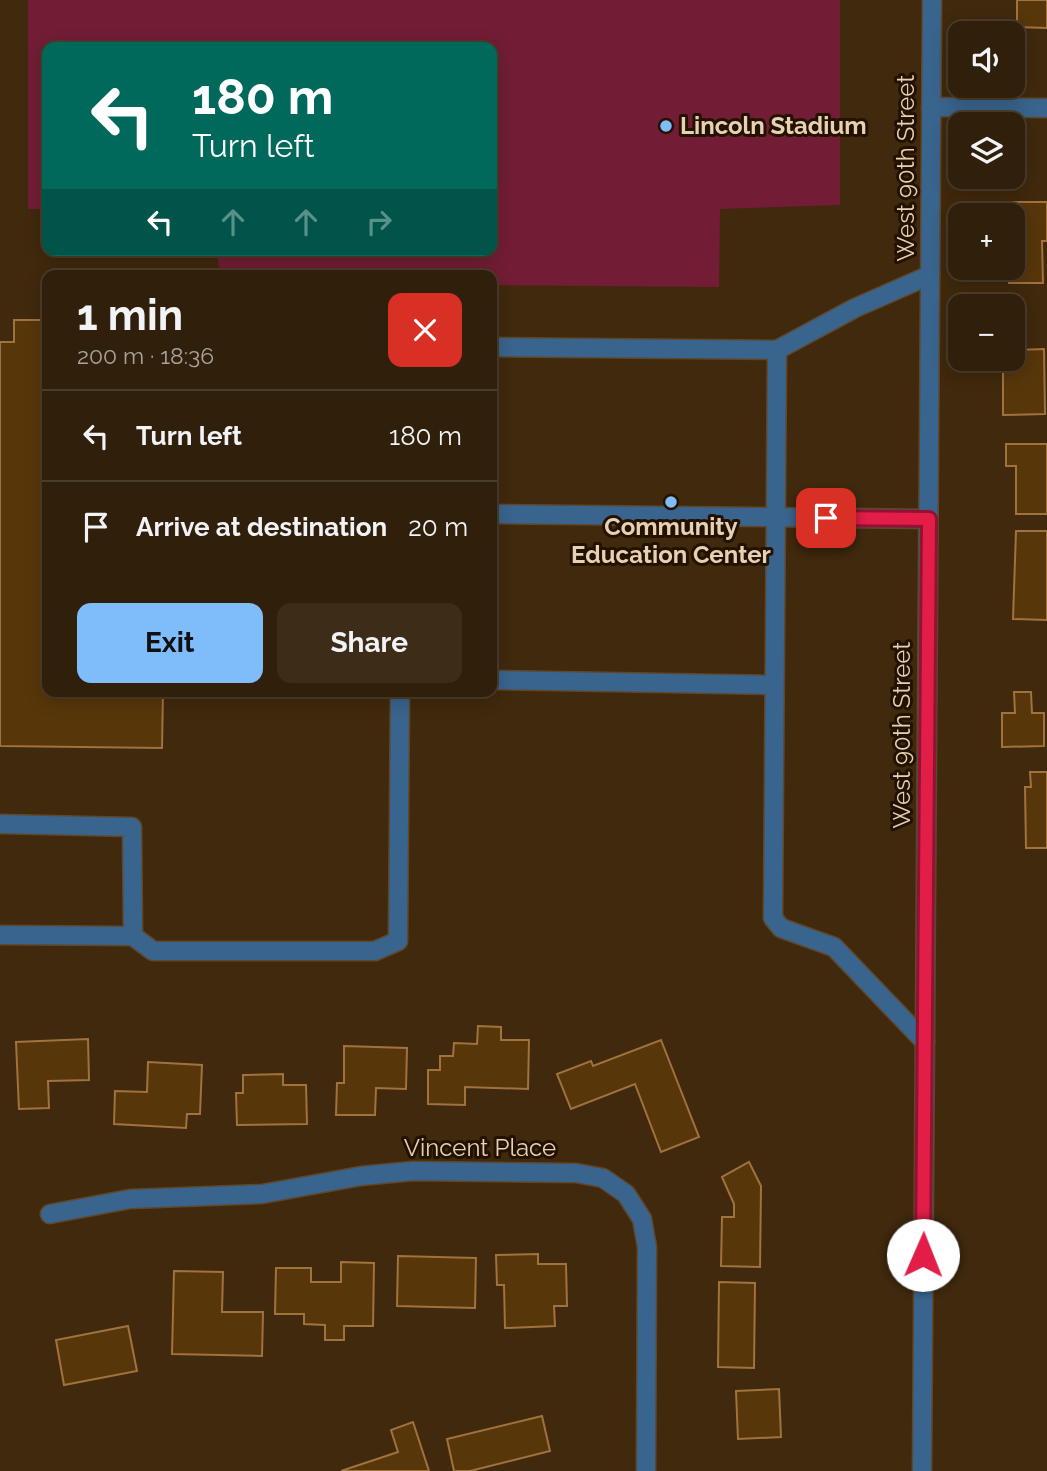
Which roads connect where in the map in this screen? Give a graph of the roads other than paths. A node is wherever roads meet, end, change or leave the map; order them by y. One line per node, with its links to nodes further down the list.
1 (932, 0): 2 (street, West 90th Street)
2 (931, 107): 3 (street); 4 (street, West 90th Street)
3 (1047, 108)
4 (930, 275): 6 (street); 9 (street, West 90th Street)
5 (497, 347): 6 (street)
6 (777, 350): 8 (street)
7 (497, 514): 8 (street)
8 (775, 517): 9 (street); 11 (street)
9 (929, 519): 16 (street, West 90th Street)
10 (497, 680): 11 (street)
11 (774, 685): 16 (street)
12 (400, 697): 15 (street)
13 (0, 824): 15 (street)
14 (0, 934): 15 (street)
15 (133, 936)
16 (925, 1042): 19 (street, West 90th Street)
17 (50, 1214): 18 (street, Vincent Place)
18 (646, 1471)
19 (922, 1471)

